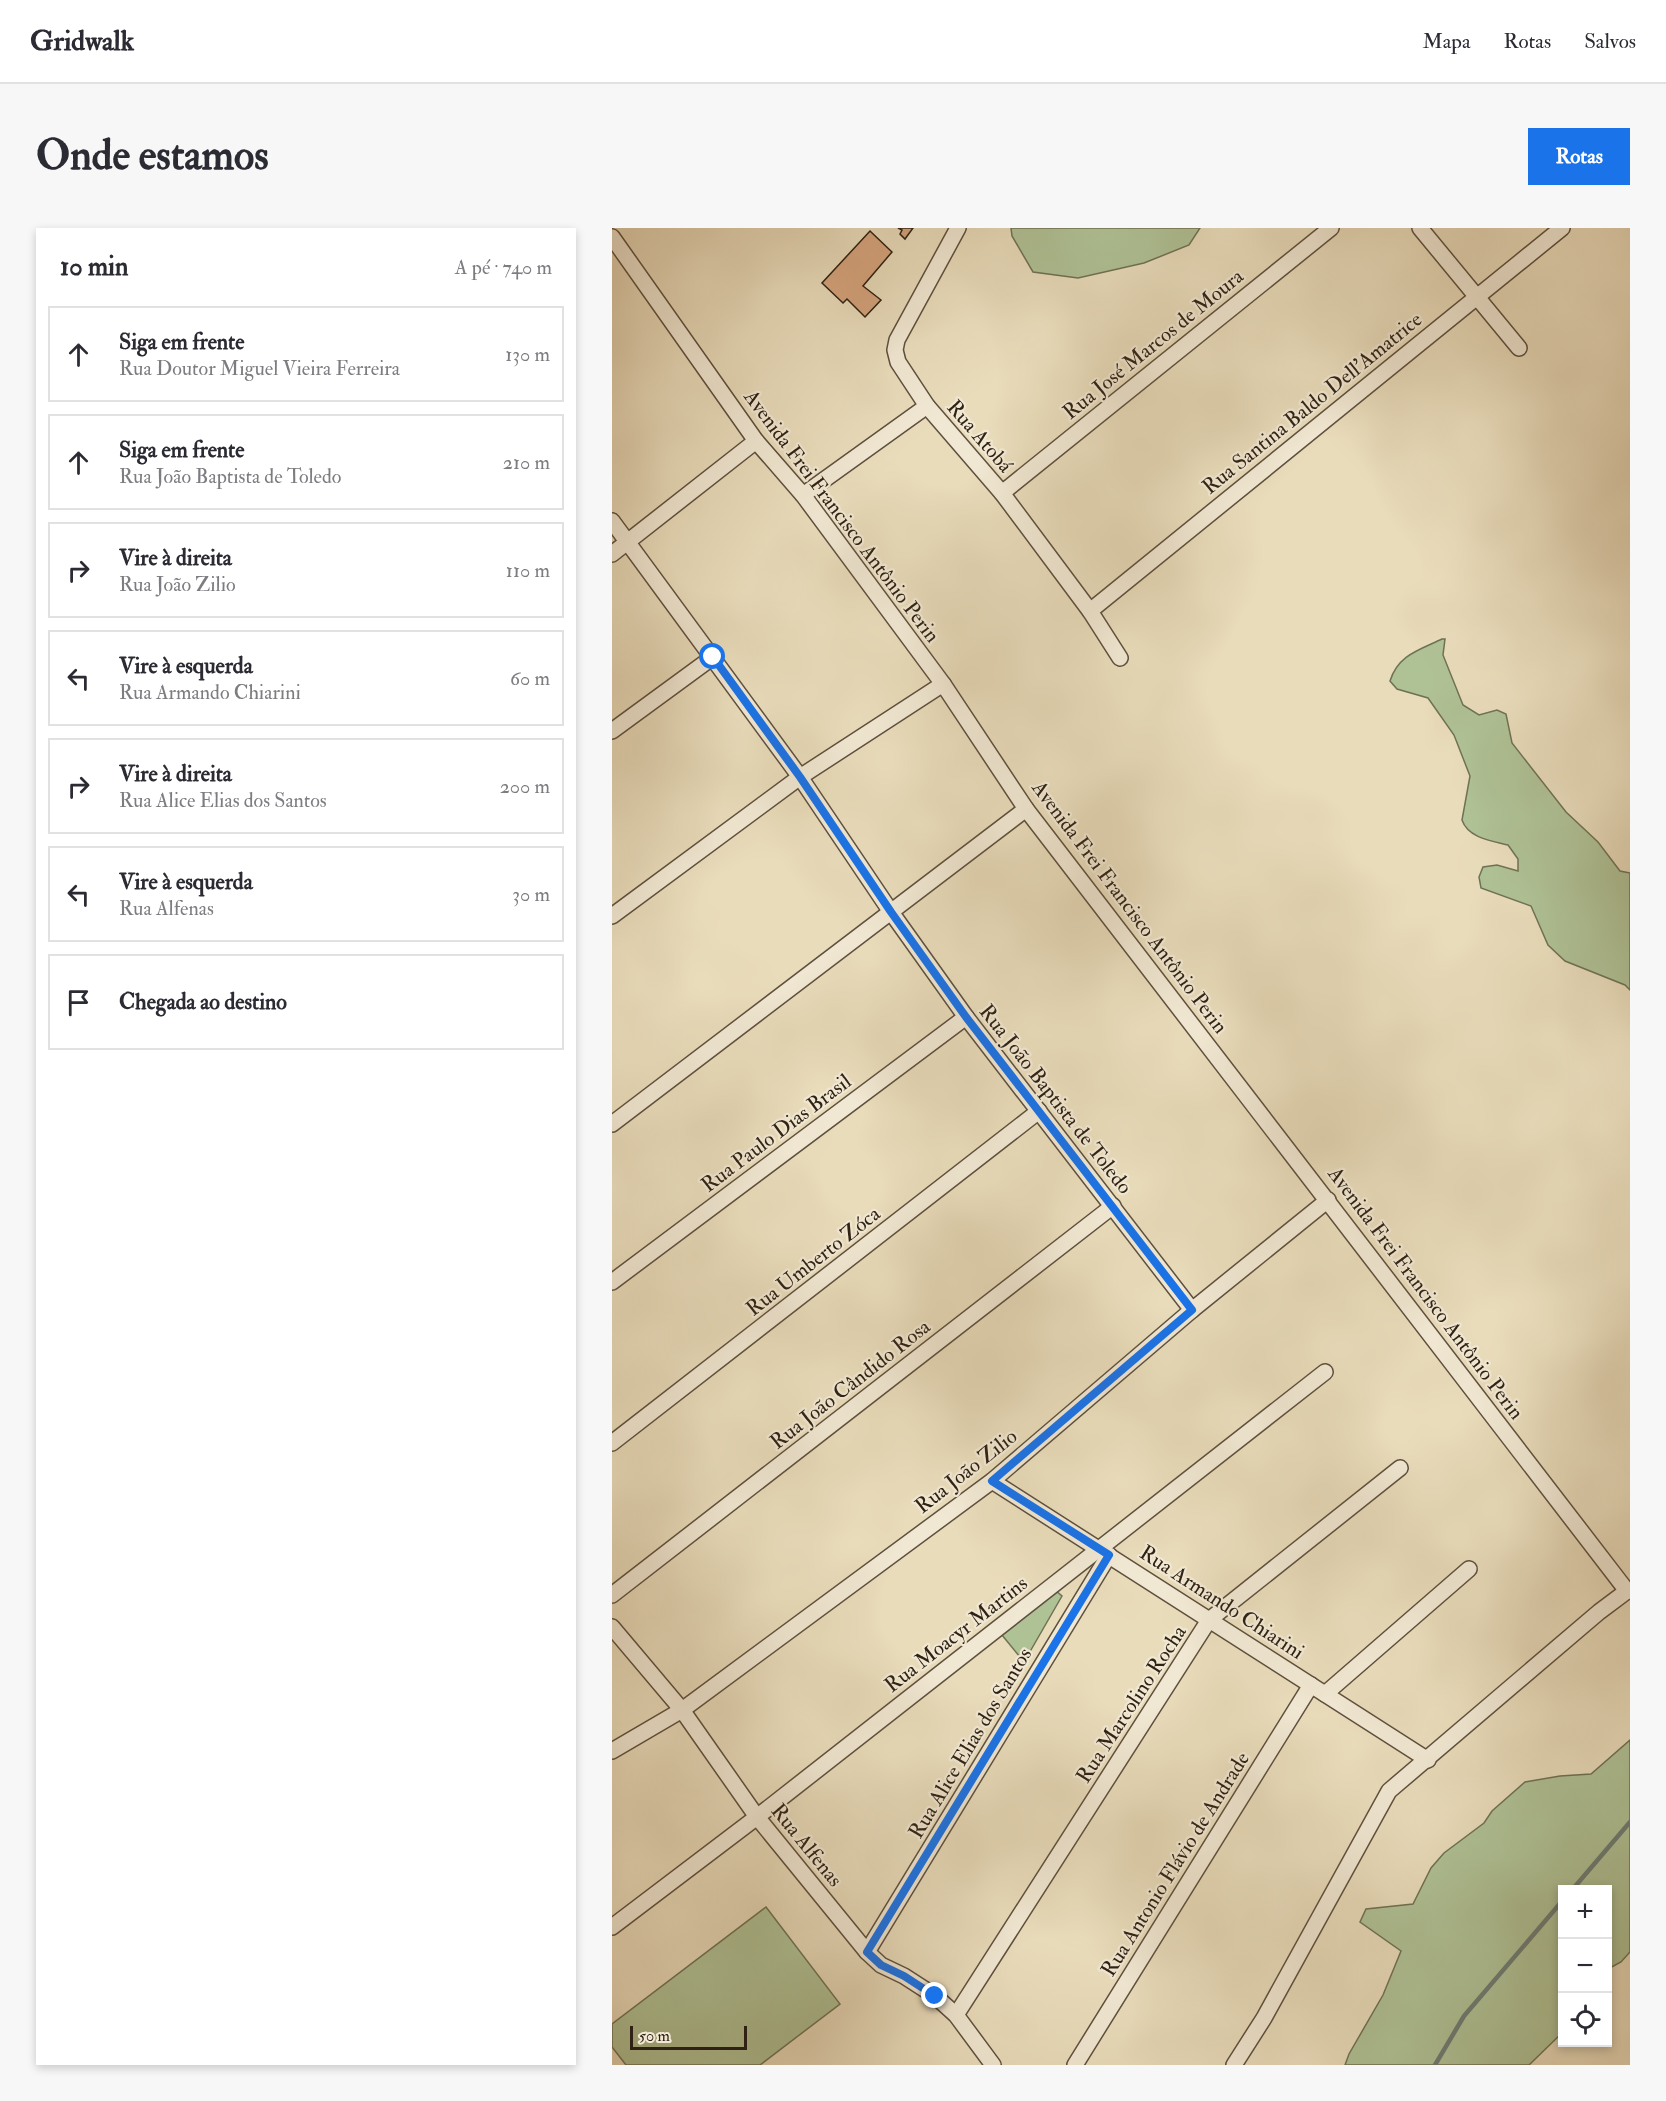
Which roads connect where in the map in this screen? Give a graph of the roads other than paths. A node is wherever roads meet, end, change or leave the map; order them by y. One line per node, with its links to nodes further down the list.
1 (958, 228): 8 (street, Rua Atobá)
2 (1331, 228): 10 (street, Rua José Marcos de Moura)
3 (1420, 228): 6 (street)
4 (1562, 228): 6 (street, Rua Santina Baldo Dell'Amatrice)
5 (612, 237): 9 (street, Avenida Frei Francisco Antônio Perin)
6 (1477, 296): 7 (street); 15 (street, Rua Santina Baldo Dell'Amatrice)
7 (1519, 348)
8 (927, 406): 10 (street, Rua Atobá); 11 (street)
9 (756, 441): 11 (street, Avenida Frei Francisco Antônio Perin); 13 (street)
10 (1002, 493): 15 (street, Rua Atobá)
11 (803, 495): 18 (street, Avenida Frei Francisco Antônio Perin)
12 (612, 521): 13 (street, Rua João Baptista de Toledo)
13 (628, 542): 14 (street); 16 (street, Rua João Baptista de Toledo)
14 (612, 554)
15 (1090, 611): 17 (street, Rua Atobá)
16 (713, 657): 19 (street); 20 (street, Rua João Baptista de Toledo)
17 (1120, 658)
18 (943, 684): 20 (street); 21 (street, Avenida Frei Francisco Antônio Perin)
19 (612, 731)
20 (800, 777): 22 (street, Rua João Baptista de Toledo); 23 (street)
21 (1026, 809): 22 (street); 27 (street, Avenida Frei Francisco Antônio Perin)
22 (891, 912): 24 (street, Rua João Baptista de Toledo); 26 (street)
23 (612, 916)
24 (966, 1017): 25 (street, Rua João Baptista de Toledo); 29 (street, Rua Paulo Dias Brasil)
25 (1039, 1111): 28 (street, Rua João Baptista de Toledo); 32 (street, Rua Umberto Zóca)
26 (612, 1124)
27 (1328, 1200): 30 (street, Rua João Zilio); 37 (street, Avenida Frei Francisco Antônio Perin)
28 (1113, 1206): 30 (street, Rua João Baptista de Toledo); 38 (street, Rua João Cândido Rosa)
29 (612, 1282)
30 (1192, 1310): 34 (street, Rua João Zilio)
31 (1324, 1372): 35 (street, Rua Moacyr Martins)
32 (612, 1443)
33 (1400, 1468): 39 (street, Rua Marcolino Rocha)
34 (992, 1481): 35 (street, Rua Armando Chiarini); 43 (street, Rua João Zilio)
35 (1103, 1552): 39 (street, Rua Armando Chiarini); 46 (street, Rua Moacyr Martins); 48 (street, Rua Alice Elias dos Santos)
36 (1469, 1569): 42 (street)
37 (1629, 1591): 45 (street)
38 (612, 1595)
39 (1209, 1620): 41 (street, Rua Armando Chiarini); 49 (street, Rua Marcolino Rocha)
40 (612, 1627): 43 (street, Rua Alfenas)
41 (1311, 1685): 42 (street, Rua Armando Chiarini); 51 (street, Rua Antonio Flávio de Andrade)
42 (1325, 1694): 45 (street, Rua Armando Chiarini)
43 (682, 1710): 44 (street, Rua João Zilio); 46 (street, Rua Alfenas)
44 (612, 1751)
45 (1428, 1760): 52 (street)
46 (758, 1817): 47 (street, Rua Moacyr Martins); 48 (street, Rua Alfenas)
47 (612, 1927)
48 (867, 1952): 49 (street, Rua Alfenas)
49 (956, 2015): 50 (street, Rua Alfenas)
50 (993, 2065)
51 (1075, 2065)
52 (1234, 2065)

